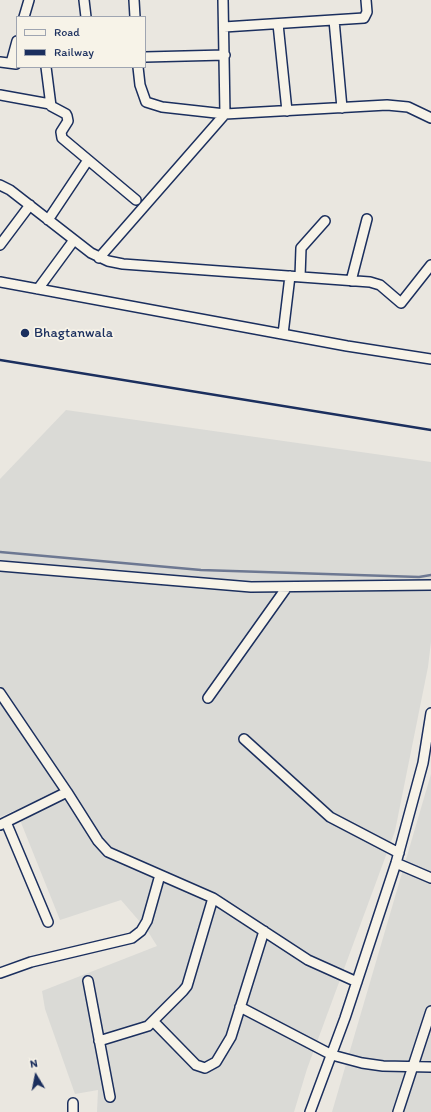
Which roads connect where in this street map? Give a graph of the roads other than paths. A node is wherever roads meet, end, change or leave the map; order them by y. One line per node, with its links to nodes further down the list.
1 (29, 0): 6 (street)
2 (84, 0): 7 (street)
3 (134, 0): 8 (street)
4 (223, 0): 11 (street)
5 (366, 0): 9 (street)
6 (24, 16)
7 (86, 16)
8 (135, 16)
9 (334, 20): 10 (street); 21 (street)
10 (278, 24): 11 (street); 22 (street)
11 (224, 27): 13 (street)
12 (16, 49): 16 (street)
13 (225, 55): 14 (street); 23 (street)
14 (146, 57)
15 (0, 62): 16 (street)
16 (14, 63)
17 (46, 68): 20 (street)
18 (138, 68): 23 (street)
19 (0, 95): 20 (street)
20 (50, 104): 25 (street)
21 (342, 108): 22 (street); 24 (street)
22 (287, 111): 23 (street)
23 (225, 114): 34 (street)
24 (431, 118)
25 (88, 160): 27 (street); 30 (street)
26 (0, 185): 28 (street)
27 (136, 200)
28 (30, 205): 30 (street); 33 (street)
29 (367, 219): 37 (street)
30 (48, 220): 32 (street)
31 (325, 221): 36 (street)
32 (74, 240): 34 (street); 39 (street)
33 (0, 245)
34 (99, 258): 36 (street)
35 (431, 265): 37 (street)
36 (295, 276): 37 (street); 40 (street)
37 (351, 281)
38 (0, 282): 39 (street)
39 (38, 289): 40 (street)
40 (283, 334): 41 (street)
41 (431, 359)
42 (0, 566): 44 (street)
43 (431, 585): 44 (street)
44 (288, 587): 46 (street)
45 (0, 693): 51 (street)
46 (208, 698)
47 (431, 712): 49 (street)
48 (244, 739): 53 (street)
49 (429, 741): 50 (street)
50 (427, 763): 53 (street)
51 (67, 792): 52 (street); 55 (street)
52 (3, 824): 58 (street)
53 (399, 853): 54 (street)
54 (396, 863): 56 (street); 62 (street)
55 (160, 875): 57 (street); 60 (street)
56 (431, 878)
57 (213, 898): 59 (street); 65 (street)
58 (48, 922)
59 (264, 931): 62 (street); 63 (street)
60 (0, 973)
61 (88, 982): 66 (street)
62 (357, 982): 67 (street)
63 (240, 1007): 65 (street); 67 (street)
64 (431, 1011): 68 (street)
65 (154, 1022): 66 (street)
66 (99, 1041): 70 (street)
67 (332, 1055): 68 (street); 71 (street)
68 (413, 1067): 69 (street); 72 (street)
69 (431, 1067)
70 (110, 1097)
71 (310, 1112)
72 (398, 1112)

